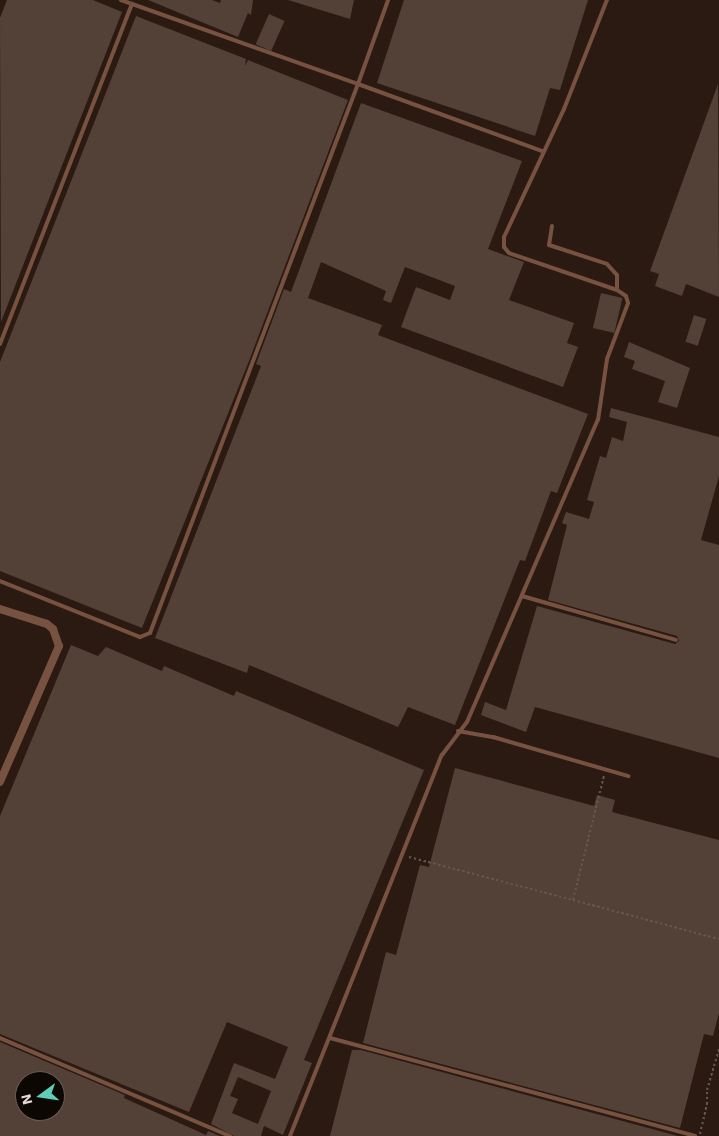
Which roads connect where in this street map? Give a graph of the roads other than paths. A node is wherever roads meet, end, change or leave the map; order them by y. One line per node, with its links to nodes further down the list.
1 (121, 0): 4 (lane)
2 (388, 0): 5 (lane)
3 (607, 0): 6 (lane)
4 (132, 4): 5 (lane); 9 (lane)
5 (358, 84): 6 (lane); 10 (lane)
6 (542, 151): 8 (lane)
7 (552, 226): 8 (lane)
8 (617, 290): 11 (lane)
9 (0, 344)
10 (0, 581)
11 (522, 596): 13 (lane); 14 (lane)
12 (0, 609): 16 (street)
13 (676, 640)
14 (458, 731): 15 (lane); 18 (lane)
15 (628, 776)
16 (0, 782)
17 (0, 1038): 19 (lane)
18 (330, 1038): 20 (lane); 21 (lane)
19 (230, 1136)
20 (290, 1136)
21 (695, 1136)

